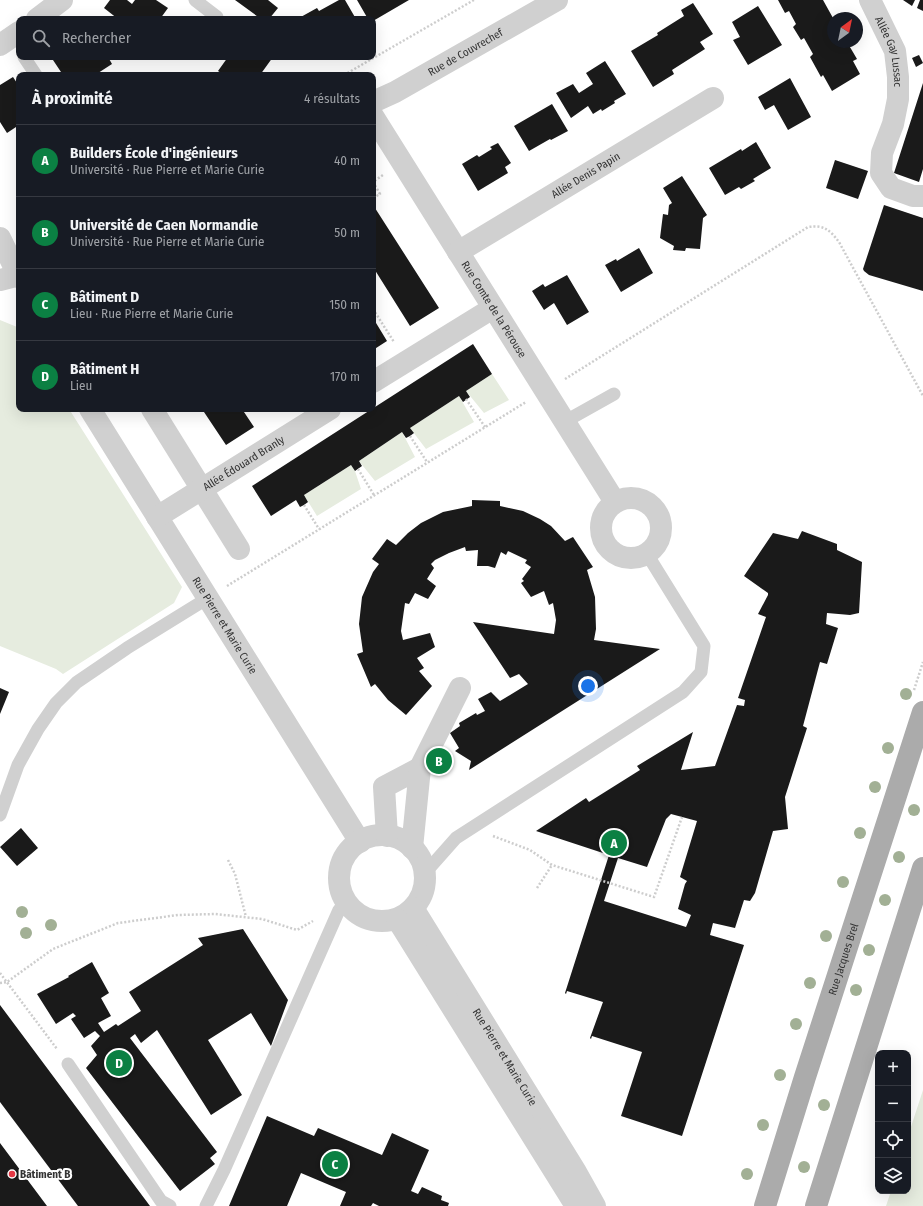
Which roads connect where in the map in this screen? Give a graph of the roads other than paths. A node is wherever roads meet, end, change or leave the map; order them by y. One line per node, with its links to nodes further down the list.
1 (62, 0): 5 (street)
2 (195, 0): 6 (lane)
3 (557, 0): 10 (street, Rue de Couvrechef)
4 (870, 0): 12 (street, Allée Gay Lussac)
5 (41, 16)
6 (217, 16)
7 (26, 60): 8 (lane)
8 (34, 72)
9 (713, 98): 14 (street, Allée Denis Papin)
10 (376, 101)
11 (376, 121): 14 (street, Rue Comte de la Pérouse)
12 (923, 196)
13 (0, 238): 15 (street)
14 (458, 252): 18 (street, Rue Comte de la Pérouse)
15 (16, 270)
16 (16, 277): 17 (street)
17 (0, 280)
18 (493, 308): 19 (street); 24 (street, Rue Comte de la Pérouse)
19 (376, 380)
20 (614, 394): 24 (lane)
21 (92, 412): 27 (street, Rue Pierre et Marie Curie)
22 (154, 412): 25 (street)
23 (322, 412): 25 (street, Allée Édouard Branly)
24 (564, 422): 26 (street, Rue Comte de la Pérouse)
25 (202, 489): 27 (street, Allée Édouard Branly); 28 (street)
26 (615, 502): 29 (street); 29 (street)
27 (157, 517): 30 (street, Rue Pierre et Marie Curie)
28 (239, 549)
29 (647, 554): 39 (lane)
30 (208, 598): 34 (lane); 36 (street, Rue Pierre et Marie Curie)
31 (460, 688): 33 (street)
32 (923, 712): 47 (main road, Rue Jacques Brel)
33 (420, 768): 35 (street); 37 (street)
34 (0, 815)
35 (387, 836): 36 (street); 37 (street)
36 (360, 842): 40 (street)
37 (412, 848): 39 (street)
38 (923, 868): 48 (main road)
39 (425, 873): 41 (street)
40 (345, 909): 41 (street); 44 (lane)
41 (405, 913): 45 (street, Rue Pierre et Marie Curie); 46 (street, Rue Pierre et Marie Curie)
42 (68, 1064): 43 (lane)
43 (170, 1206)
44 (206, 1206)
45 (576, 1206)
46 (595, 1206)
47 (764, 1206)
48 (816, 1206)

